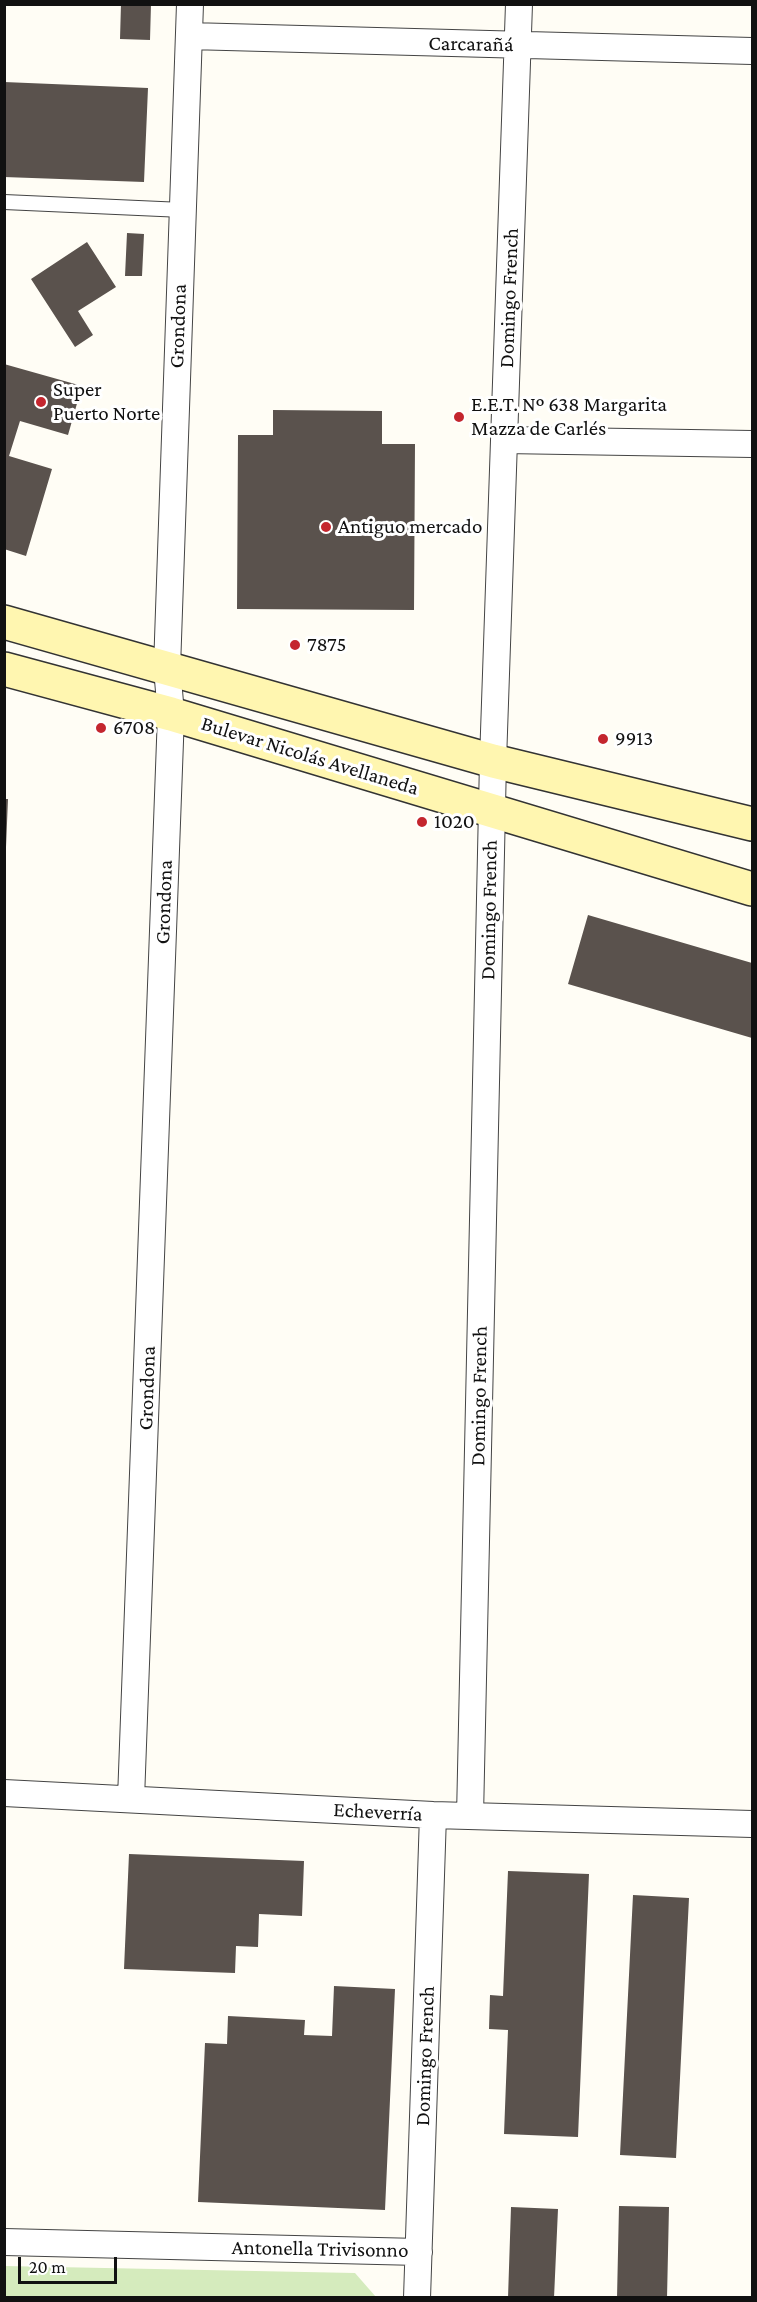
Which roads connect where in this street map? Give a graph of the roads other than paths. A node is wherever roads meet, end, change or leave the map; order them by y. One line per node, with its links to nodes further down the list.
1 (190, 4): 3 (street, Grondona)
2 (519, 4): 4 (street, Domingo French)
3 (189, 36): 4 (street, Carcarañá); 7 (street, Grondona)
4 (518, 45): 5 (street, Carcarañá); 8 (street, Domingo French)
5 (753, 51)
6 (4, 202): 7 (lane)
7 (183, 210): 11 (street, Grondona)
8 (504, 440): 9 (street); 14 (street, Domingo French)
9 (753, 444)
10 (4, 622): 11 (main road, Bulevar Nicolás Avellaneda)
11 (166, 668): 13 (street, Grondona); 14 (main road, Bulevar Nicolás Avellaneda)
12 (4, 669): 13 (main road, Bulevar Nicolás Avellaneda)
13 (171, 714): 15 (main road, Bulevar Nicolás Avellaneda); 19 (street, Grondona)
14 (493, 760): 15 (street, Domingo French); 16 (main road, Bulevar Nicolás Avellaneda)
15 (491, 810): 17 (main road, Bulevar Nicolás Avellaneda); 21 (street, Domingo French)
16 (753, 824)
17 (753, 889)
18 (4, 1793): 19 (street, Echeverría)
19 (132, 1799): 20 (street, Echeverría)
20 (433, 1815): 21 (street, Echeverría); 24 (street, Domingo French)
21 (471, 1816): 22 (street, Echeverría)
22 (753, 1824)
23 (4, 2242): 24 (street, Antonella Trivisonno)
24 (418, 2252): 25 (street, Domingo French)
25 (417, 2298)

